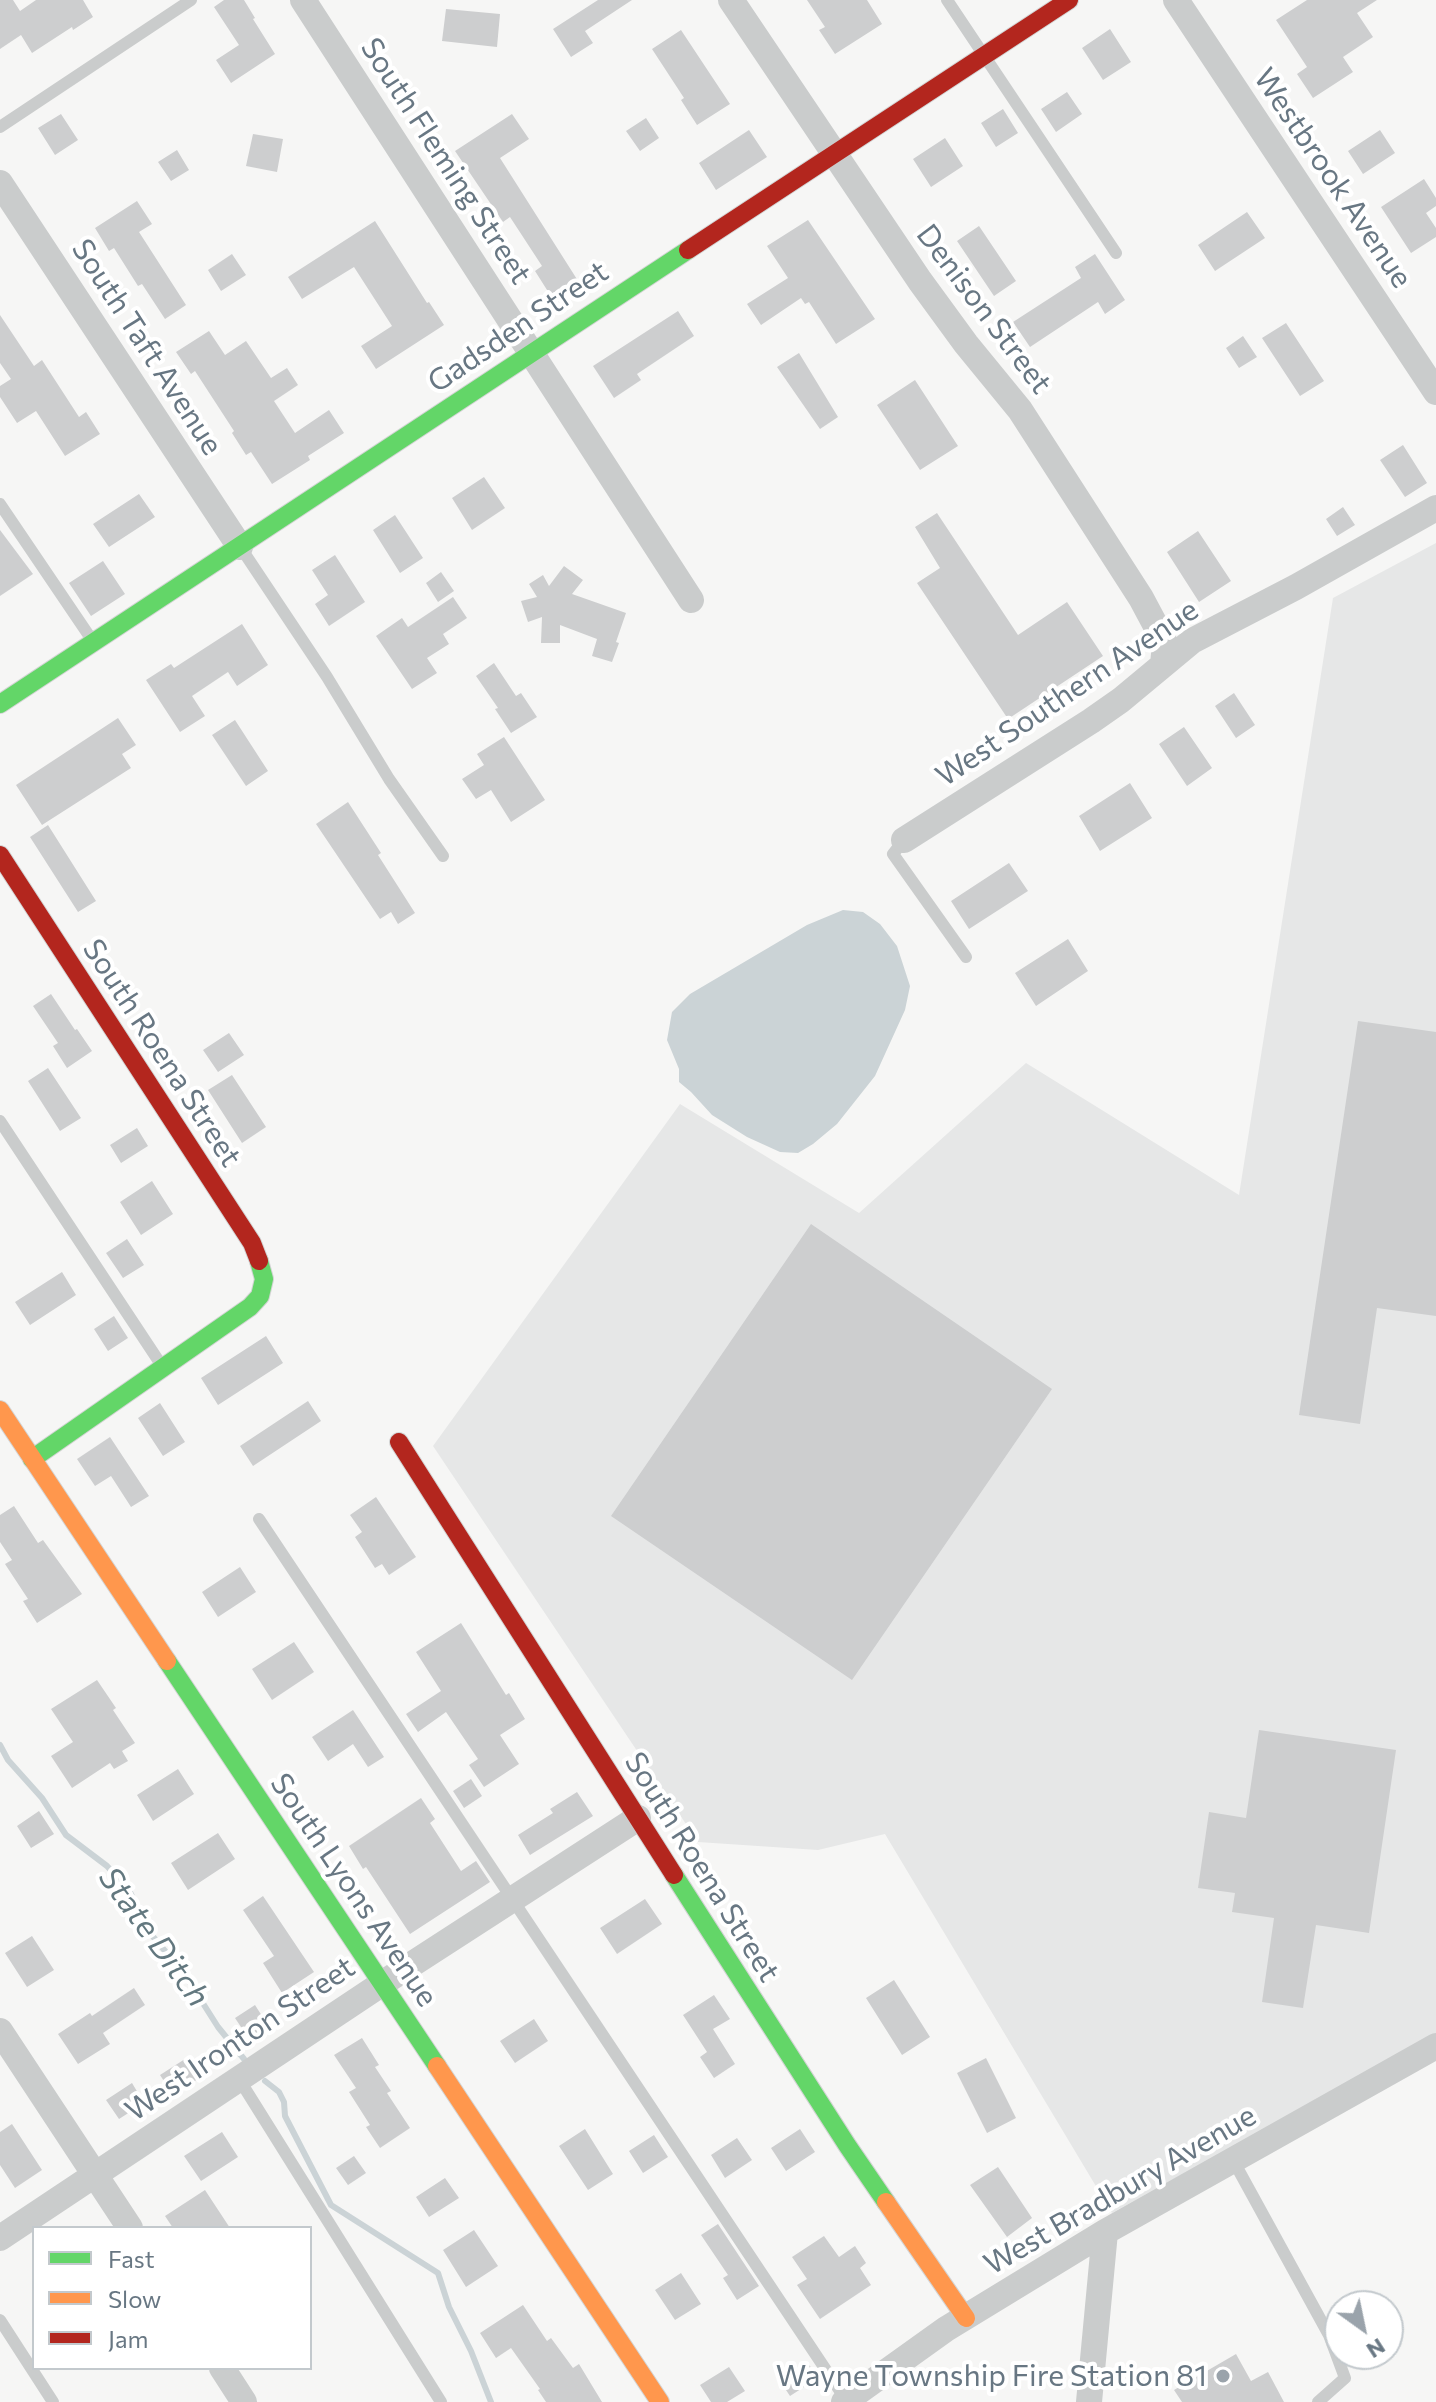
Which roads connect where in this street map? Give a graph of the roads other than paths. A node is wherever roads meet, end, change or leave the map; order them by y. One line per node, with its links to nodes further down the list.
1 (191, 0): 8 (lane)
2 (303, 0): 12 (street, South Fleming Street)
3 (731, 0): 9 (street, Denison Street)
4 (947, 0): 7 (lane)
5 (1069, 0): 7 (street, Gadsden Street)
6 (1176, 0): 13 (street, Westbrook Avenue)
7 (983, 57): 9 (street, Gadsden Street); 11 (lane)
8 (0, 127)
9 (833, 154): 12 (street, Gadsden Street); 19 (street, Denison Street)
10 (0, 183): 16 (street, South Taft Avenue)
11 (1116, 253)
12 (531, 352): 16 (street, Gadsden Street); 17 (street, South Fleming Street)
13 (1436, 392)
14 (0, 504): 18 (lane)
15 (1436, 508): 19 (street, West Southern Avenue)
16 (240, 547): 18 (street, Gadsden Street); 23 (lane)
17 (691, 600)
18 (94, 642): 20 (street, Gadsden Street)
19 (1163, 665): 21 (street, West Southern Avenue)
20 (0, 704)
21 (904, 840): 24 (lane)
22 (0, 855): 26 (street, South Roena Street)
23 (443, 856)
24 (966, 957)
25 (0, 1121): 26 (lane)
26 (164, 1369): 29 (street)
27 (0, 1410): 29 (street, South Lyons Avenue)
28 (399, 1442): 31 (street, South Roena Street)
29 (32, 1459): 33 (street, South Lyons Avenue)
30 (259, 1519): 32 (lane)
31 (638, 1818): 32 (street, West Ironton Street); 42 (street, South Roena Street)
32 (512, 1899): 33 (street, West Ironton Street); 47 (lane)
33 (383, 1983): 36 (street, West Ironton Street); 51 (street, South Lyons Avenue)
34 (0, 2031): 38 (street)
35 (1436, 2046): 37 (street, West Bradbury Avenue)
36 (239, 2079): 38 (street, West Ironton Street); 50 (lane)
37 (1233, 2160): 40 (street, West Bradbury Avenue); 53 (lane)
38 (95, 2175): 39 (street); 41 (street, West Ironton Street)
39 (129, 2226)
40 (1105, 2232): 42 (street, West Bradbury Avenue); 52 (street)
41 (0, 2238)
42 (966, 2318): 47 (street, West Bradbury Avenue)
43 (0, 2320): 44 (lane)
44 (32, 2370)
45 (32, 2370): 48 (lane)
46 (223, 2370): 49 (street)
47 (845, 2401)
48 (53, 2402)
49 (244, 2402)
50 (441, 2402)
51 (660, 2402)
52 (1089, 2402)
53 (1318, 2402)

